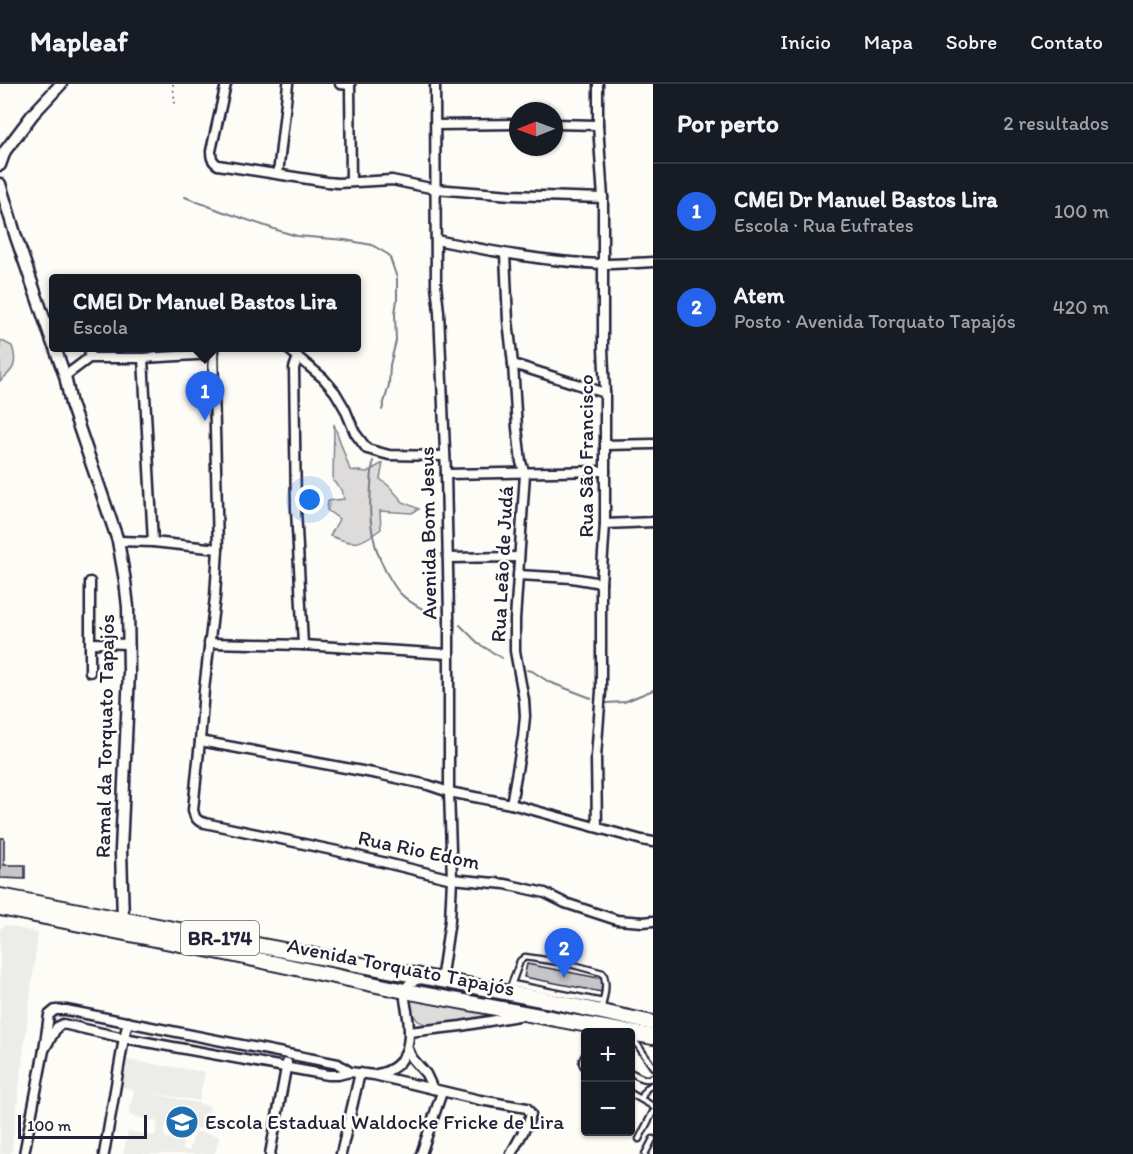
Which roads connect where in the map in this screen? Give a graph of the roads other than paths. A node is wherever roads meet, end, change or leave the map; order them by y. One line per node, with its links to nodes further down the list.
1 (61, 84): 12 (street)
2 (226, 84): 13 (street)
3 (288, 84): 13 (street)
4 (340, 84): 7 (street)
5 (435, 84): 10 (street, Avenida Bom Jesus)
6 (598, 84): 11 (street, Rua São Francisco)
7 (350, 85): 14 (street)
8 (509, 124): 10 (street)
9 (563, 124): 11 (street)
10 (436, 125): 16 (street, Avenida Bom Jesus)
11 (598, 125): 17 (street, Rua São Francisco)
12 (0, 165)
13 (278, 174): 14 (street)
14 (351, 182): 16 (street)
15 (0, 184): 22 (street, Ramal da Torquato Tapajós)
16 (435, 189): 17 (street); 18 (street, Avenida Bom Jesus)
17 (603, 198): 21 (street, Rua São Francisco)
18 (436, 240): 19 (street); 36 (street, Avenida Bom Jesus)
19 (505, 254): 21 (street); 31 (street, Rua Leão de Judá)
20 (653, 262): 21 (street)
21 (602, 264): 33 (street, Rua São Francisco)
22 (49, 332)
23 (56, 352): 32 (street, Ramal da Torquato Tapajós)
24 (90, 352): 29 (street)
25 (203, 352): 30 (street)
26 (213, 352): 44 (street)
27 (292, 352): 28 (street)
28 (298, 357): 36 (street); 53 (street)
29 (89, 358): 30 (street); 32 (street)
30 (143, 358): 43 (street)
31 (513, 364): 33 (street); 39 (street, Rua Leão de Judá)
32 (65, 376): 42 (street, Ramal da Torquato Tapajós)
33 (605, 393): 35 (street, Rua São Francisco)
34 (653, 444): 35 (street)
35 (605, 445): 37 (street, Rua São Francisco)
36 (445, 456): 38 (street, Avenida Bom Jesus)
37 (605, 471): 39 (street); 41 (street, Rua São Francisco)
38 (446, 474): 39 (street); 46 (street, Avenida Bom Jesus)
39 (525, 474): 45 (street, Rua Leão de Judá)
40 (653, 522): 41 (street)
41 (605, 524): 49 (street, Rua São Francisco)
42 (118, 541): 43 (street); 52 (street, Ramal da Torquato Tapajós)
43 (153, 542): 44 (street)
44 (218, 549): 51 (street)
45 (519, 557): 46 (street); 47 (street, Rua Leão de Judá)
46 (447, 558): 54 (street, Avenida Bom Jesus)
47 (518, 575): 49 (street); 58 (street, Rua Leão de Judá)
48 (90, 582): 50 (street)
49 (601, 583): 59 (street, Rua São Francisco)
50 (91, 643): 52 (street); 55 (street)
51 (209, 643): 53 (street); 56 (street)
52 (129, 644): 64 (street, Ramal da Torquato Tapajós)
53 (303, 645): 54 (street)
54 (448, 654): 57 (street, Avenida Bom Jesus)
55 (90, 672)
56 (200, 741): 57 (street); 61 (street, Rua Rio Edom)
57 (449, 792): 58 (street); 61 (street, Avenida Bom Jesus)
58 (511, 804): 59 (street)
59 (597, 827): 60 (street)
60 (653, 842)
61 (452, 879): 65 (street, Rua Rio Edom); 67 (street, Avenida Bom Jesus)
62 (0, 896): 64 (highway, Avenida Torquato Tapajós / BR-174)
63 (0, 908): 69 (highway, Avenida Torquato Tapajós / BR-174)
64 (123, 920): 66 (highway, Avenida Torquato Tapajós / BR-174)
65 (653, 921)
66 (425, 978): 67 (highway, Avenida Torquato Tapajós / BR-174); 69 (street)
67 (441, 981): 68 (highway, Avenida Torquato Tapajós / BR-174)
68 (510, 988): 70 (highway, Avenida Torquato Tapajós / BR-174); 70 (lane)
69 (405, 991): 71 (highway, Avenida Torquato Tapajós / BR-174); 75 (street)
70 (602, 1007): 73 (highway, Avenida Torquato Tapajós / BR-174)
71 (531, 1014): 74 (highway, Avenida Torquato Tapajós / BR-174); 75 (street)
72 (128, 1022): 78 (street); 81 (street); 82 (street)
73 (653, 1023)
74 (603, 1028)
75 (409, 1032): 80 (street)
76 (635, 1034): 77 (highway, Avenida Torquato Tapajós / BR-174)
77 (653, 1036)
78 (124, 1038): 81 (street); 84 (street); 100 (street)
79 (635, 1042): 83 (lane)
80 (408, 1049): 88 (street); 91 (street)
81 (44, 1050): 99 (street)
82 (289, 1055): 84 (street); 85 (street)
83 (653, 1067)
84 (285, 1068): 85 (street); 101 (street)
85 (350, 1072): 86 (street)
86 (360, 1073): 88 (street); 102 (street)
87 (635, 1074): 89 (lane)
88 (374, 1075): 91 (street)
89 (653, 1077)
90 (653, 1084): 94 (lane)
91 (432, 1089): 92 (street)
92 (442, 1092): 103 (street); 104 (street)
93 (635, 1096): 94 (lane)
94 (641, 1099): 95 (lane)
95 (653, 1107)
96 (653, 1112): 97 (lane)
97 (639, 1139)
98 (653, 1139): 105 (lane)
99 (24, 1154)
100 (104, 1154)
101 (270, 1154)
102 (341, 1154)
103 (421, 1154)
104 (511, 1154)
105 (645, 1154)

